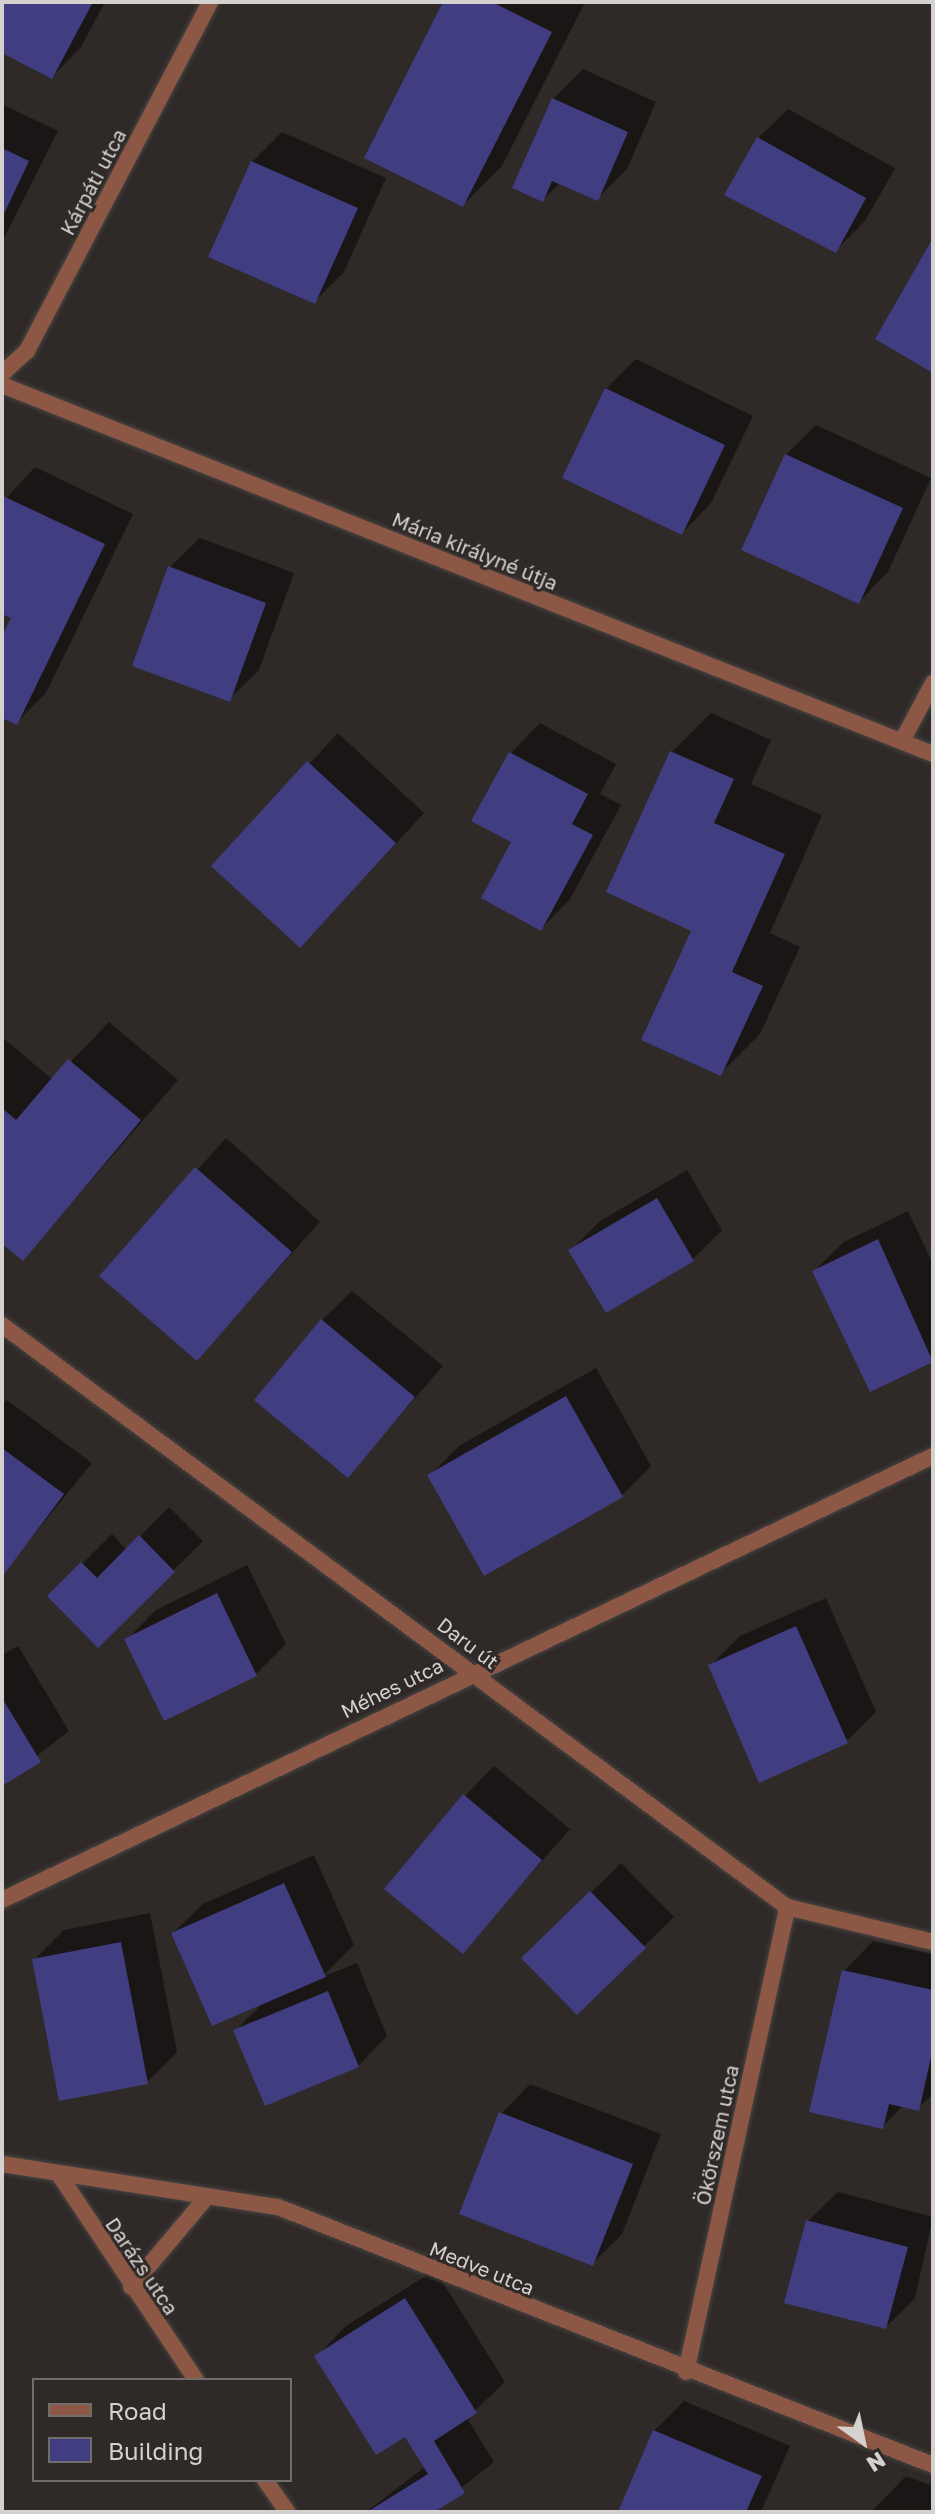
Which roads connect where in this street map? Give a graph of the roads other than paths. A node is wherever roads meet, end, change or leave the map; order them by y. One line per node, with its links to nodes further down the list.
1 (210, 2): 2 (street, Kárpáti utca)
2 (2, 374)
3 (2, 385): 5 (street, Mária királyné útja)
4 (933, 683): 5 (street)
5 (902, 741): 6 (street, Mária királyné útja)
6 (933, 754)
7 (2, 1325): 9 (street, Daru út)
8 (933, 1456): 9 (street, Méhes utca)
9 (472, 1671): 10 (street, Méhes utca); 11 (street, Daru út)
10 (2, 1900)
11 (787, 1907): 12 (street, Daru út); 17 (street, Ökörszem utca)
12 (933, 1942)
13 (2, 2164): 14 (street, Medve utca)
14 (58, 2173): 15 (street, Medve utca); 16 (street, Darázs utca)
15 (206, 2198): 16 (street); 17 (street, Medve utca)
16 (131, 2287): 18 (street, Darázs utca)
17 (686, 2372): 19 (street, Medve utca)
18 (195, 2378)
19 (933, 2465)
20 (266, 2482): 21 (street)
21 (287, 2512)

